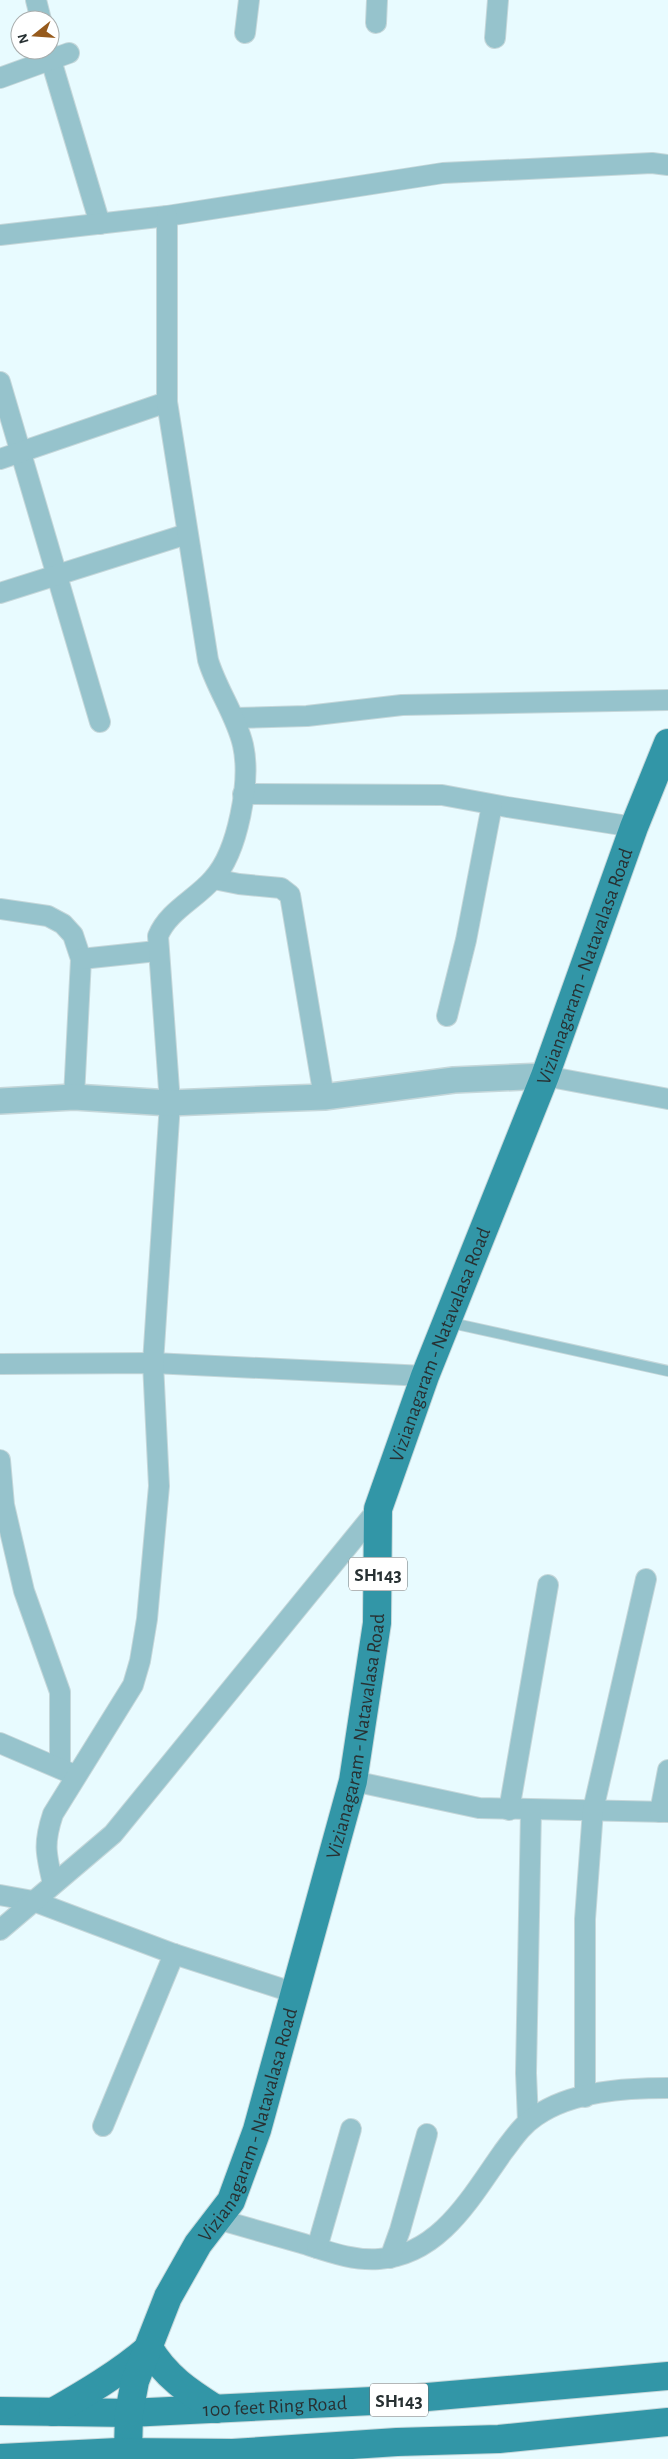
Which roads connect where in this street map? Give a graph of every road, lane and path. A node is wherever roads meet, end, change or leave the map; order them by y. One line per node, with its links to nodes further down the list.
1 (248, 0): 5 (street)
2 (377, 0): 4 (street)
3 (498, 0): 6 (street)
4 (376, 23)
5 (245, 33)
6 (496, 38)
7 (42, 60): 9 (street)
8 (58, 60): 12 (street)
9 (0, 78)
10 (668, 165): 11 (street)
11 (167, 216): 12 (street); 15 (street)
12 (100, 224): 13 (street)
13 (0, 235)
14 (0, 382): 16 (street)
15 (167, 402): 16 (street); 18 (street)
16 (20, 454): 17 (street); 19 (street)
17 (0, 459)
18 (187, 534): 19 (street); 22 (street)
19 (56, 575): 20 (street); 23 (street)
20 (0, 593)
21 (668, 700): 22 (street)
22 (234, 718): 25 (street)
23 (100, 722)
24 (668, 743): 27 (main road, Vizianagaram - Natavalasa Road / SH143)
25 (243, 794): 26 (street); 28 (street)
26 (492, 804): 27 (street); 32 (street)
27 (634, 826): 33 (main road, Vizianagaram - Natavalasa Road / SH143)
28 (214, 879): 30 (street); 35 (street)
29 (0, 909): 31 (street)
30 (158, 951): 31 (street); 38 (street)
31 (81, 959): 34 (street)
32 (447, 1016)
33 (544, 1076): 35 (street); 36 (street); 39 (main road, Vizianagaram - Natavalasa Road / SH143)
34 (74, 1097): 37 (street); 38 (street)
35 (324, 1097): 38 (street)
36 (668, 1099)
37 (0, 1101)
38 (170, 1103): 40 (street)
39 (446, 1322): 42 (lane); 43 (main road, Vizianagaram - Natavalasa Road / SH143)
40 (153, 1363): 41 (street); 43 (street); 50 (street)
41 (0, 1364)
42 (668, 1371)
43 (425, 1376): 45 (main road, Vizianagaram - Natavalasa Road / SH143)
44 (0, 1460): 50 (street)
45 (378, 1509): 51 (main road, Vizianagaram - Natavalasa Road / SH143); 56 (street)
46 (646, 1578): 54 (street)
47 (548, 1585): 52 (street)
48 (0, 1743): 50 (street)
49 (668, 1770): 55 (street)
50 (68, 1772): 56 (street)
51 (353, 1781): 52 (street); 61 (main road, Vizianagaram - Natavalasa Road / SH143)
52 (509, 1810): 53 (street)
53 (531, 1810): 54 (street); 64 (street)
54 (593, 1810): 55 (street); 63 (street)
55 (664, 1812)
56 (53, 1884): 58 (street)
57 (0, 1896): 58 (street)
58 (33, 1901): 59 (street); 60 (street)
59 (0, 1930)
60 (174, 1954): 61 (street); 65 (street)
61 (295, 1993): 68 (main road, Vizianagaram - Natavalasa Road / SH143)
62 (668, 2088): 63 (street)
63 (585, 2097): 64 (street)
64 (528, 2121): 70 (street)
65 (103, 2126)
66 (351, 2129): 69 (street)
67 (427, 2134): 70 (street)
68 (217, 2219): 69 (street); 71 (main road, Vizianagaram - Natavalasa Road / SH143)
69 (317, 2248): 70 (street)
70 (390, 2258)
71 (149, 2348): 73 (main road); 75 (main road); 76 (main road, Vizianagaram - Natavalasa Road / SH143)
72 (668, 2376): 73 (main road, 100 feet Ring Road / SH143)
73 (216, 2409): 76 (main road, 100 feet Ring Road / SH143)
74 (0, 2411): 75 (main road, 100 feet Ring Road)
75 (53, 2412): 76 (main road, 100 feet Ring Road)
76 (129, 2413): 79 (main road, SH143)
77 (668, 2422): 78 (main road, SH143)
78 (399, 2451): 79 (main road, SH143)
79 (128, 2456): 80 (main road)
80 (0, 2458)

